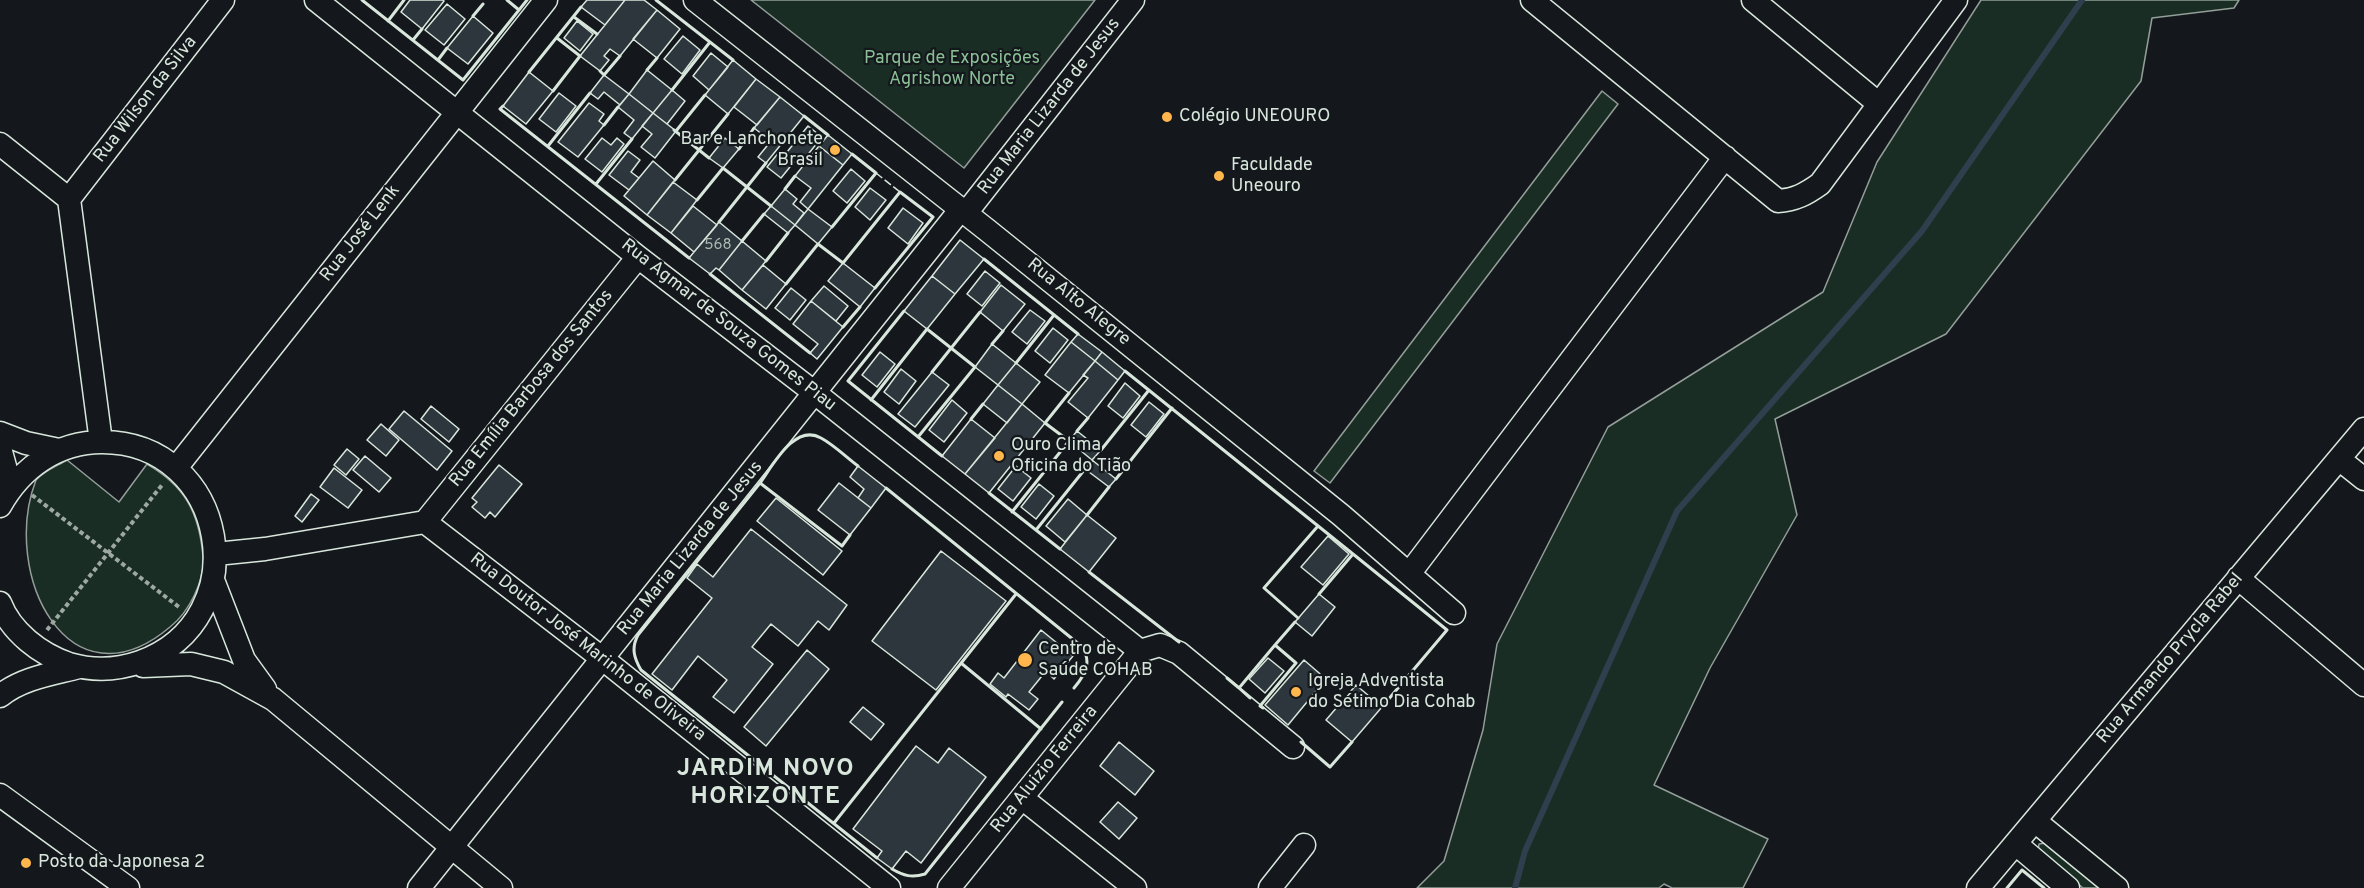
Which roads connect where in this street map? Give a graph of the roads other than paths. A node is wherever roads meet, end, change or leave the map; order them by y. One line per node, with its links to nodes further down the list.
1 (223, 0): 13 (street, Rua Wilson da Silva)
2 (316, 0): 10 (street, Rua Agmar de Souza Gomes Piau)
3 (546, 0): 10 (street, Rua José Lenk)
4 (695, 0): 14 (street, Rua Alto Alegre)
5 (1133, 0): 14 (street, Rua Maria Lizarda de Jesus)
6 (1532, 0): 12 (street)
7 (1753, 0): 9 (street)
8 (1956, 0): 9 (street)
9 (1879, 104): 12 (street)
10 (458, 112): 15 (street, Rua Agmar de Souza Gomes Piau); 23 (street, Rua José Lenk)
11 (0, 144): 13 (street)
12 (1725, 157): 28 (street)
13 (69, 199): 19 (street)
14 (963, 211): 16 (street, Rua Maria Lizarda de Jesus); 28 (street, Rua Alto Alegre)
15 (638, 257): 16 (street, Rua Agmar de Souza Gomes Piau); 26 (street, Rua Emília Barbosa dos Santos)
16 (815, 393): 33 (street, Rua Agmar de Souza Gomes Piau); 34 (street, Rua Maria Lizarda de Jesus)
17 (2364, 429): 22 (street, Rua Armando Prycla Rabel)
18 (0, 434): 21 (street)
19 (101, 442): 21 (street); 23 (street)
20 (0, 448): 25 (street)
21 (59, 450): 25 (street)
22 (2339, 459): 24 (street); 29 (street, Rua Armando Prycla Rabel)
23 (176, 468): 27 (street)
24 (2364, 479)
25 (8, 494)
26 (426, 522): 27 (street); 34 (street, Rua Doutor José Marinho de Oliveira)
27 (216, 554): 30 (street)
28 (1410, 574): 32 (street, Rua Alto Alegre)
29 (2238, 578): 37 (street); 43 (street, Rua Armando Prycla Rabel)
30 (213, 580): 36 (street); 39 (street)
31 (1, 610): 35 (street)
32 (1454, 613)
33 (1140, 651): 40 (street); 42 (street, Rua Aluizio Ferreira)
34 (603, 659): 46 (street, Rua Maria Lizarda de Jesus); 50 (street, Rua Doutor José Marinho de Oliveira)
35 (79, 667): 36 (street); 38 (street)
36 (126, 667): 39 (street)
37 (2364, 685)
38 (0, 696)
39 (273, 699): 46 (street)
40 (1293, 747)
41 (0, 795): 47 (street)
42 (1022, 798): 51 (street, Rua Aluizio Ferreira); 52 (street)
43 (2035, 821): 44 (street, Rua Armando Prycla Rabel); 56 (street)
44 (2016, 844): 54 (street, Rua Armando Prycla Rabel); 55 (street)
45 (1304, 845): 53 (street)
46 (452, 848): 48 (street, Rua Maria Lizarda de Jesus); 49 (street)
47 (128, 888)
48 (419, 888)
49 (501, 888)
50 (889, 888)
51 (949, 888)
52 (1135, 888)
53 (1270, 888)
54 (1978, 888)
55 (2068, 888)
56 (2117, 888)

